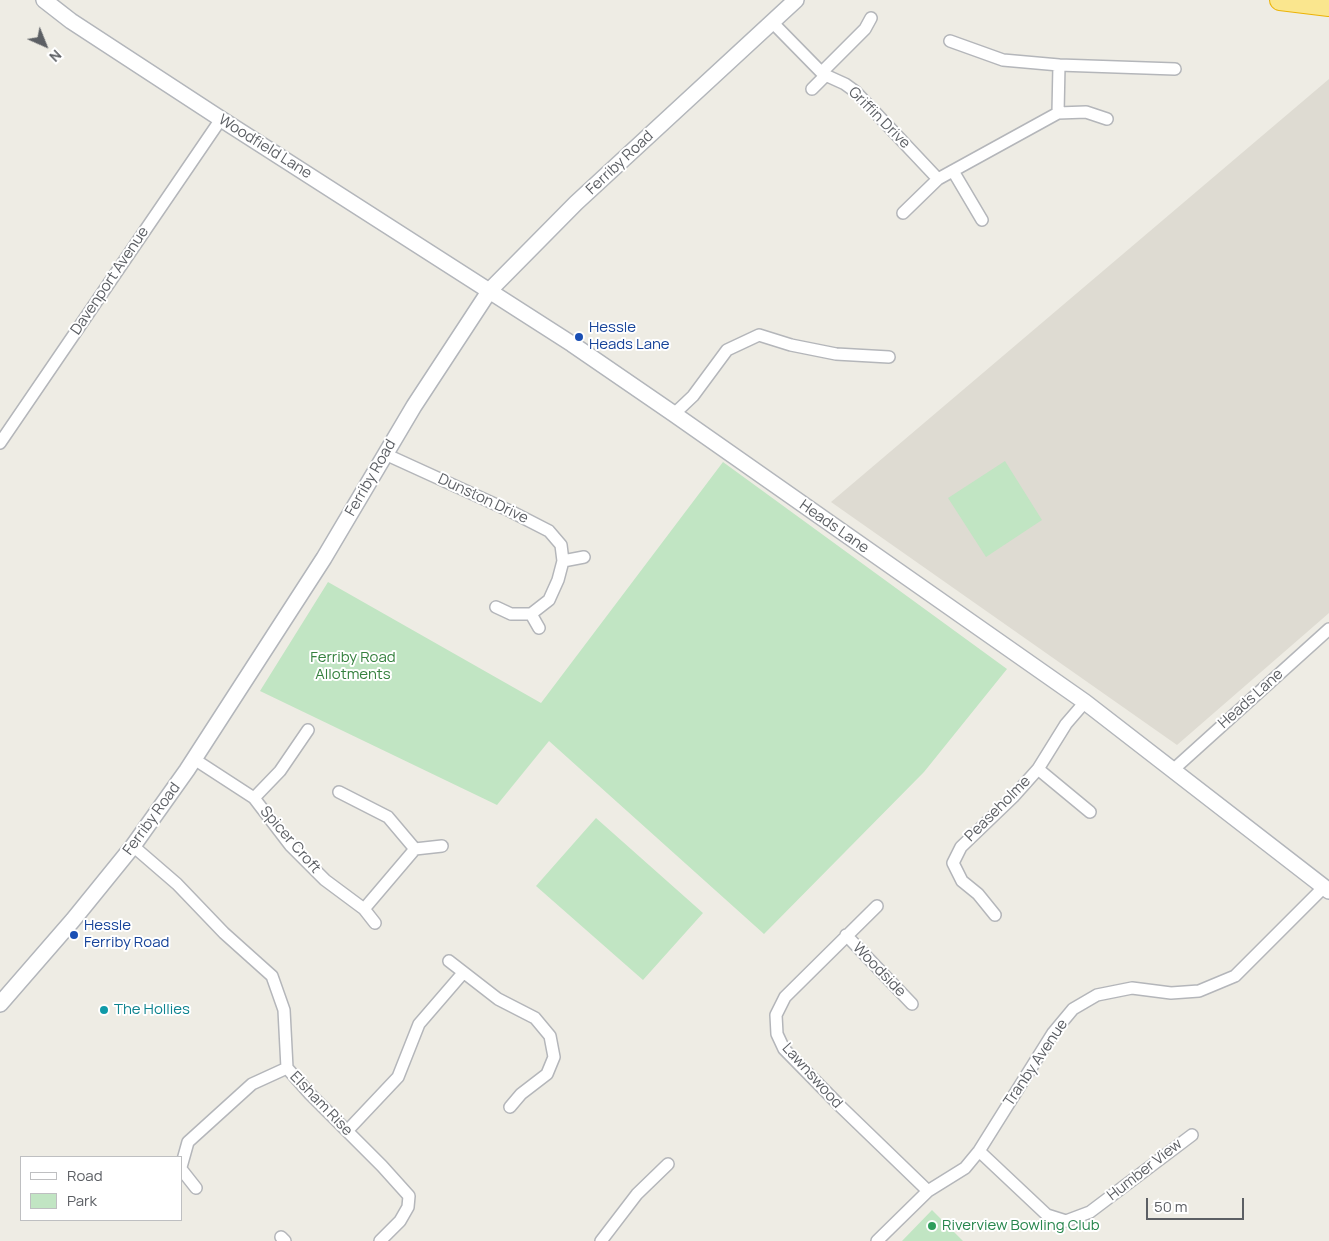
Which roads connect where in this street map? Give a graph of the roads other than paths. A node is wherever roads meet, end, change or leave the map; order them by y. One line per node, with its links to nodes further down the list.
1 (44, 0): 13 (street, Woodfield Lane)
2 (796, 0): 6 (street, Ferriby Road)
3 (1280, 0): 4 (highway)
4 (1329, 6)
5 (871, 18): 10 (street)
6 (772, 22): 10 (street, Griffin Drive); 19 (street, Ferriby Road)
7 (950, 41): 8 (street)
8 (1058, 65): 9 (street); 12 (street)
9 (1175, 69)
10 (824, 74): 11 (street); 16 (street, Griffin Drive)
11 (812, 89)
12 (1058, 113): 14 (street); 15 (street)
13 (221, 119): 19 (street, Woodfield Lane); 22 (street, Davenport Avenue)
14 (1107, 119)
15 (953, 171): 16 (street); 18 (street)
16 (938, 179): 17 (street)
17 (903, 213)
18 (982, 220)
19 (490, 290): 21 (street, Heads Lane); 23 (street, Ferriby Road)
20 (889, 358): 21 (street)
21 (674, 414): 30 (street, Heads Lane)
22 (0, 443)
23 (385, 454): 25 (street, Dunston Drive); 32 (street, Ferriby Road)
24 (584, 557): 25 (street)
25 (563, 561): 27 (street)
26 (496, 607): 27 (street)
27 (531, 614): 28 (street)
28 (539, 628)
29 (1329, 629): 34 (street, Heads Lane)
30 (1085, 702): 33 (street, Peaseholme); 34 (street, Heads Lane)
31 (308, 730): 36 (street)
32 (194, 759): 36 (street, Spicer Croft); 38 (street, Ferriby Road)
33 (1038, 769): 37 (street); 44 (street, Peaseholme)
34 (1174, 769): 41 (street, Heads Lane)
35 (339, 792): 40 (street)
36 (254, 798): 43 (street, Spicer Croft)
37 (1090, 812)
38 (133, 846): 49 (street, Ferriby Road); 51 (street, Elsham Rise)
39 (442, 846): 40 (street)
40 (415, 849): 43 (street)
41 (1326, 889): 55 (street, Tranby Avenue)
42 (877, 906): 46 (street, Lawnswood)
43 (364, 909): 45 (street, Spicer Croft)
44 (995, 915)
45 (375, 923)
46 (846, 936): 50 (street, Woodside); 60 (street, Lawnswood)
47 (449, 961): 48 (street)
48 (463, 973): 52 (street); 53 (street)
49 (0, 1004)
50 (912, 1004)
51 (287, 1068): 53 (street, Elsham Rise); 56 (street)
52 (510, 1107)
53 (347, 1131): 61 (street, Elsham Rise)
54 (1192, 1135): 55 (street, Humber View)
55 (979, 1151): 60 (street, Tranby Avenue)
56 (182, 1164)
57 (668, 1164): 62 (street)
58 (182, 1169): 59 (street)
59 (196, 1188)
60 (928, 1191): 63 (street, Tranby Avenue)
61 (380, 1241)
62 (601, 1241)
63 (877, 1241)

